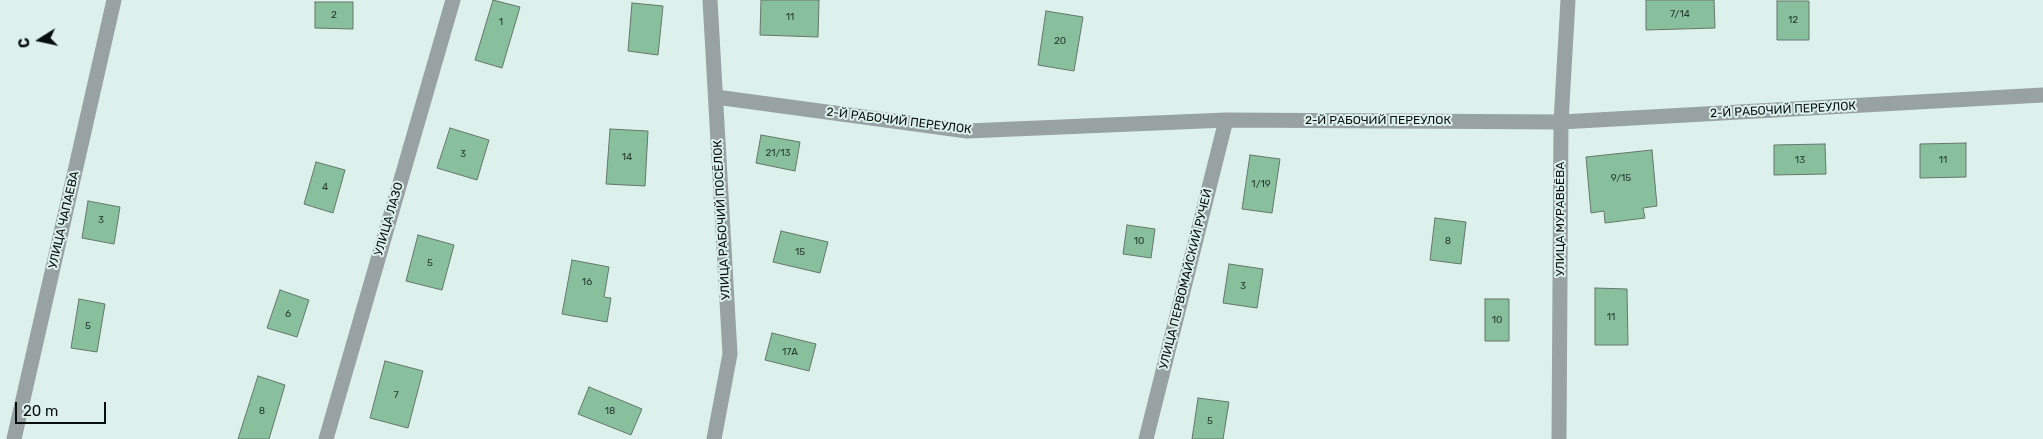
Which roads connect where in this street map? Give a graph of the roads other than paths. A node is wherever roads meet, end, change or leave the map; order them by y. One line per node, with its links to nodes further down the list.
1 (114, 0): 9 (street, УЛИЦА ЧАПАЕВА)
2 (453, 0): 10 (street, УЛИЦА ЛАЗО)
3 (710, 0): 6 (street, УЛИЦА РАБОЧИЙ ПОСЁЛОК)
4 (1568, 0): 8 (street, УЛИЦА МУРАВЬЁВА)
5 (2043, 95): 8 (street, 2-Й РАБОЧИЙ ПЕРЕУЛОК)
6 (716, 97): 7 (street, 2-Й РАБОЧИЙ ПЕРЕУЛОК); 11 (street, УЛИЦА РАБОЧИЙ ПОСЁЛОК)
7 (1226, 120): 8 (street, 2-Й РАБОЧИЙ ПЕРЕУЛОК); 12 (street, УЛИЦА ПЕРВОМАЙСКИЙ РУЧЕЙ)
8 (1561, 122): 13 (street, УЛИЦА МУРАВЬЁВА)
9 (14, 439)
10 (326, 439)
11 (714, 439)
12 (1146, 439)
13 (1559, 439)

